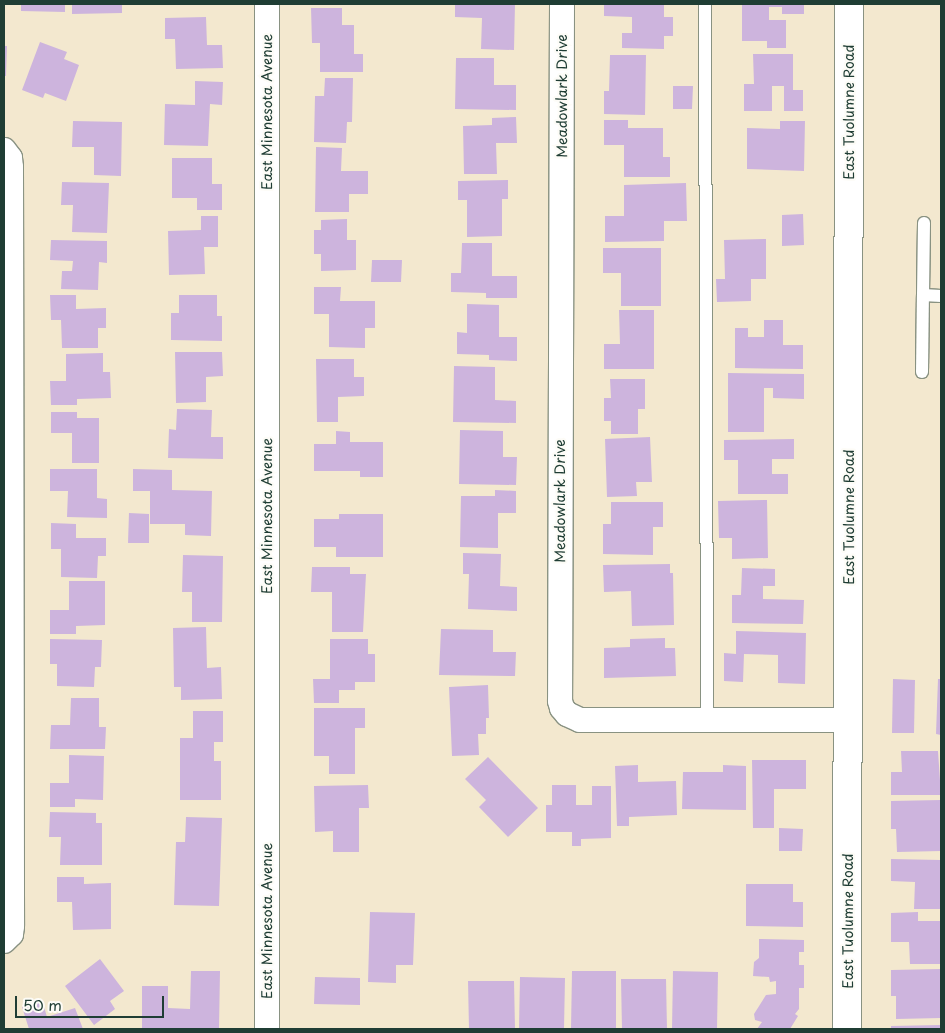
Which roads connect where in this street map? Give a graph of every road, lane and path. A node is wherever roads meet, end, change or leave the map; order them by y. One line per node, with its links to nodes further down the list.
1 (267, 4): 13 (street, East Minnesota Avenue)
2 (562, 4): 10 (street, Meadowlark Drive)
3 (705, 4): 10 (lane)
4 (849, 4): 11 (street, East Tuolumne Road)
5 (5, 150): 12 (street)
6 (924, 223): 7 (lane)
7 (923, 295): 8 (lane); 9 (lane)
8 (941, 296)
9 (922, 372)
10 (707, 720): 11 (street, Meadowlark Drive)
11 (848, 720): 14 (street, East Tuolumne Road)
12 (5, 941)
13 (267, 1029)
14 (847, 1029)

